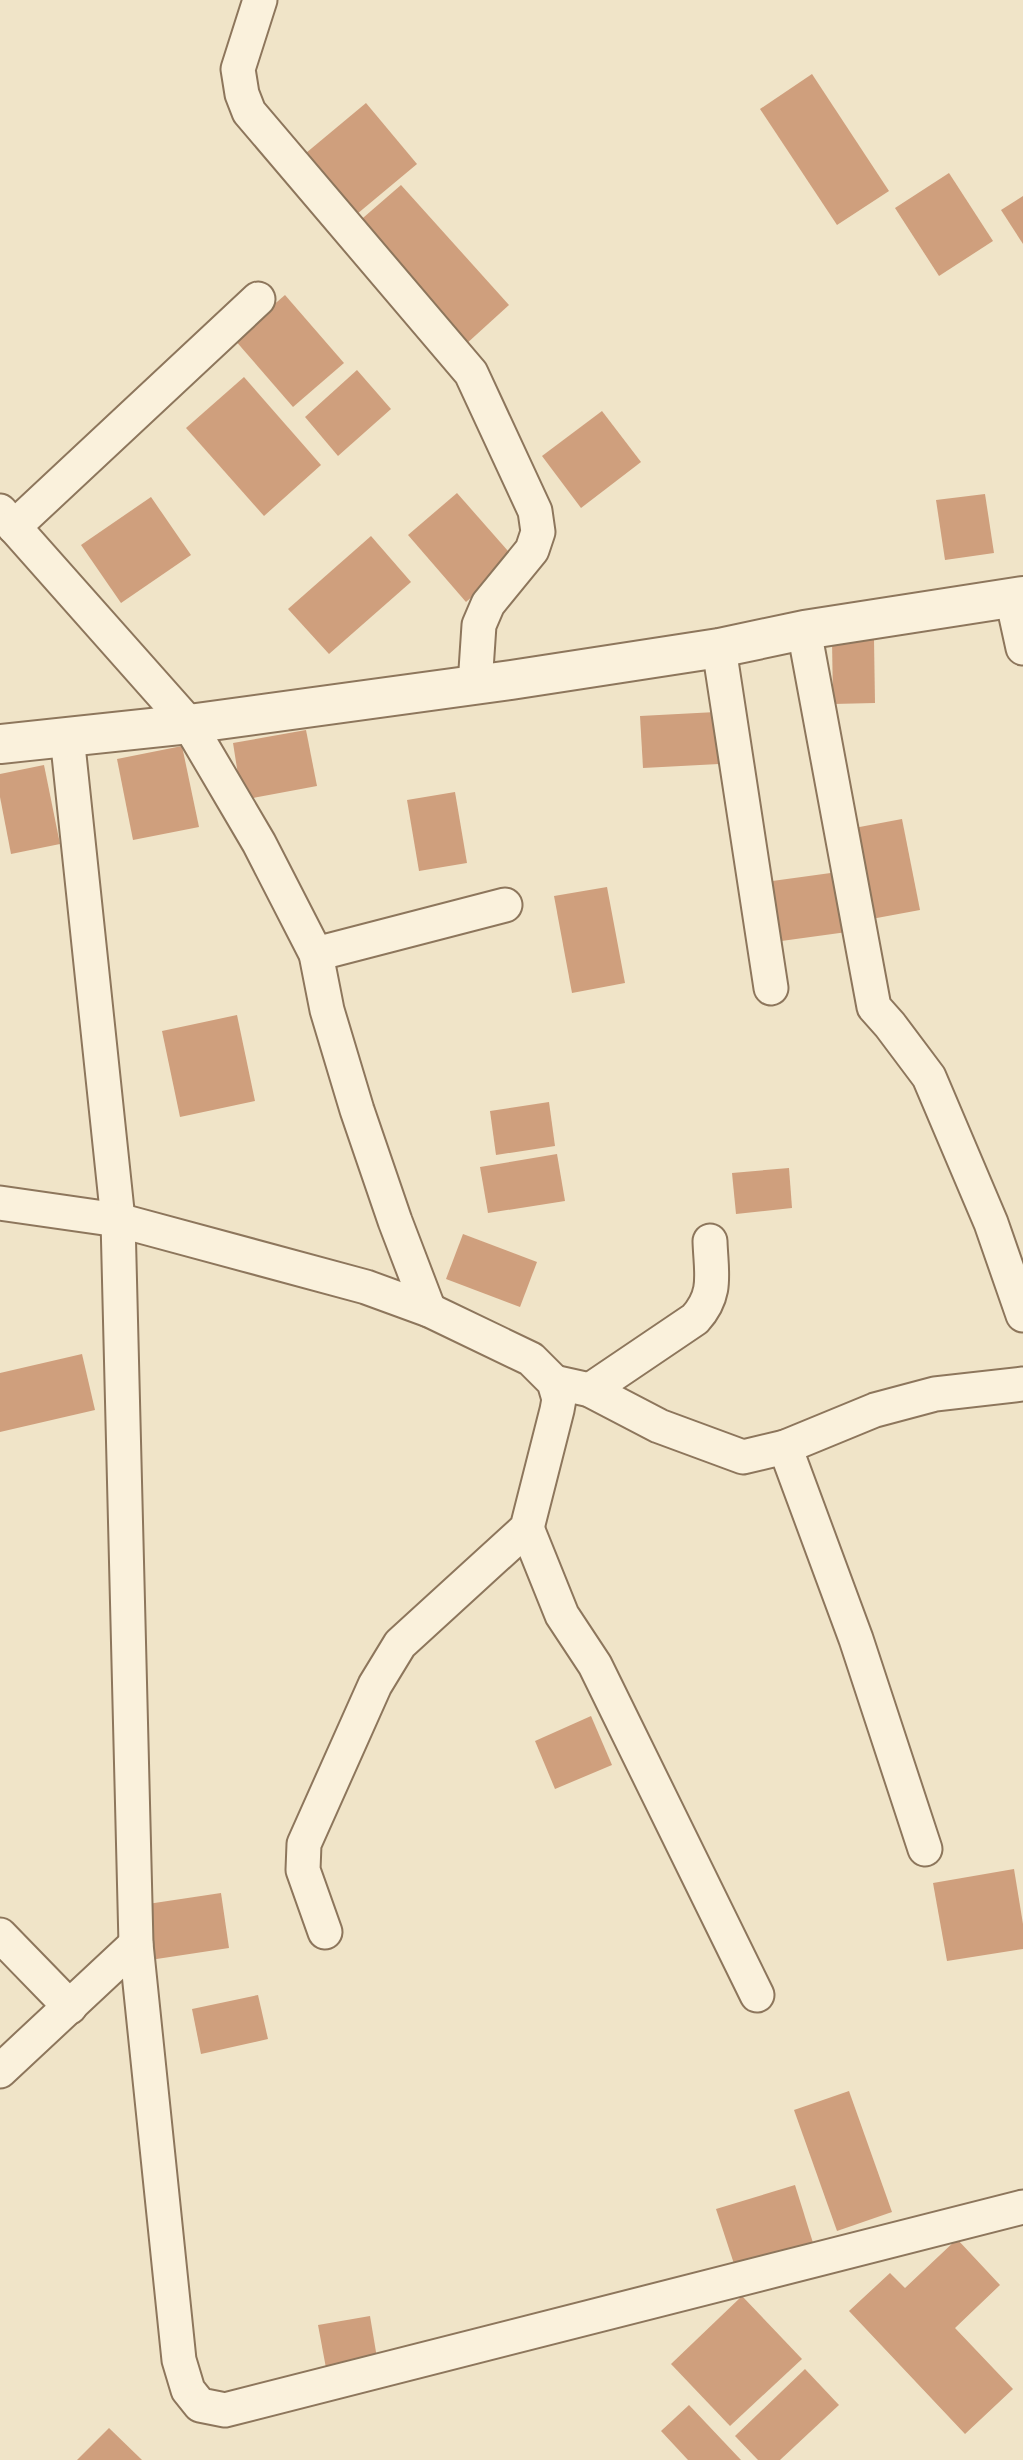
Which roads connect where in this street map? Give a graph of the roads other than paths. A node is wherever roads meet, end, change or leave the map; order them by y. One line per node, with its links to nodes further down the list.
1 (260, 0): 8 (street)
2 (258, 299): 3 (street)
3 (7, 519): 9 (street)
4 (1018, 597): 5 (street); 7 (street)
5 (804, 630): 6 (street); 19 (street)
6 (719, 648): 8 (street); 14 (street)
7 (1023, 648)
8 (475, 685): 9 (street)
9 (189, 724): 10 (street); 13 (street)
10 (67, 736): 11 (street); 16 (street)
11 (0, 744)
12 (505, 905): 13 (street)
13 (316, 954): 18 (street)
14 (771, 988)
15 (0, 1203): 16 (street)
16 (118, 1220): 18 (street); 28 (street)
17 (710, 1241): 22 (street)
18 (429, 1310): 20 (street)
19 (1023, 1315)
20 (554, 1382): 22 (street); 24 (street)
21 (1023, 1384): 23 (street)
22 (590, 1390): 23 (street)
23 (785, 1447): 25 (street)
24 (527, 1528): 26 (street); 29 (street)
25 (925, 1849)
26 (325, 1932)
27 (0, 1935): 30 (street)
28 (136, 1944): 30 (street); 32 (street)
29 (757, 1995)
30 (69, 2007): 31 (street)
31 (0, 2071)
32 (1023, 2207)

